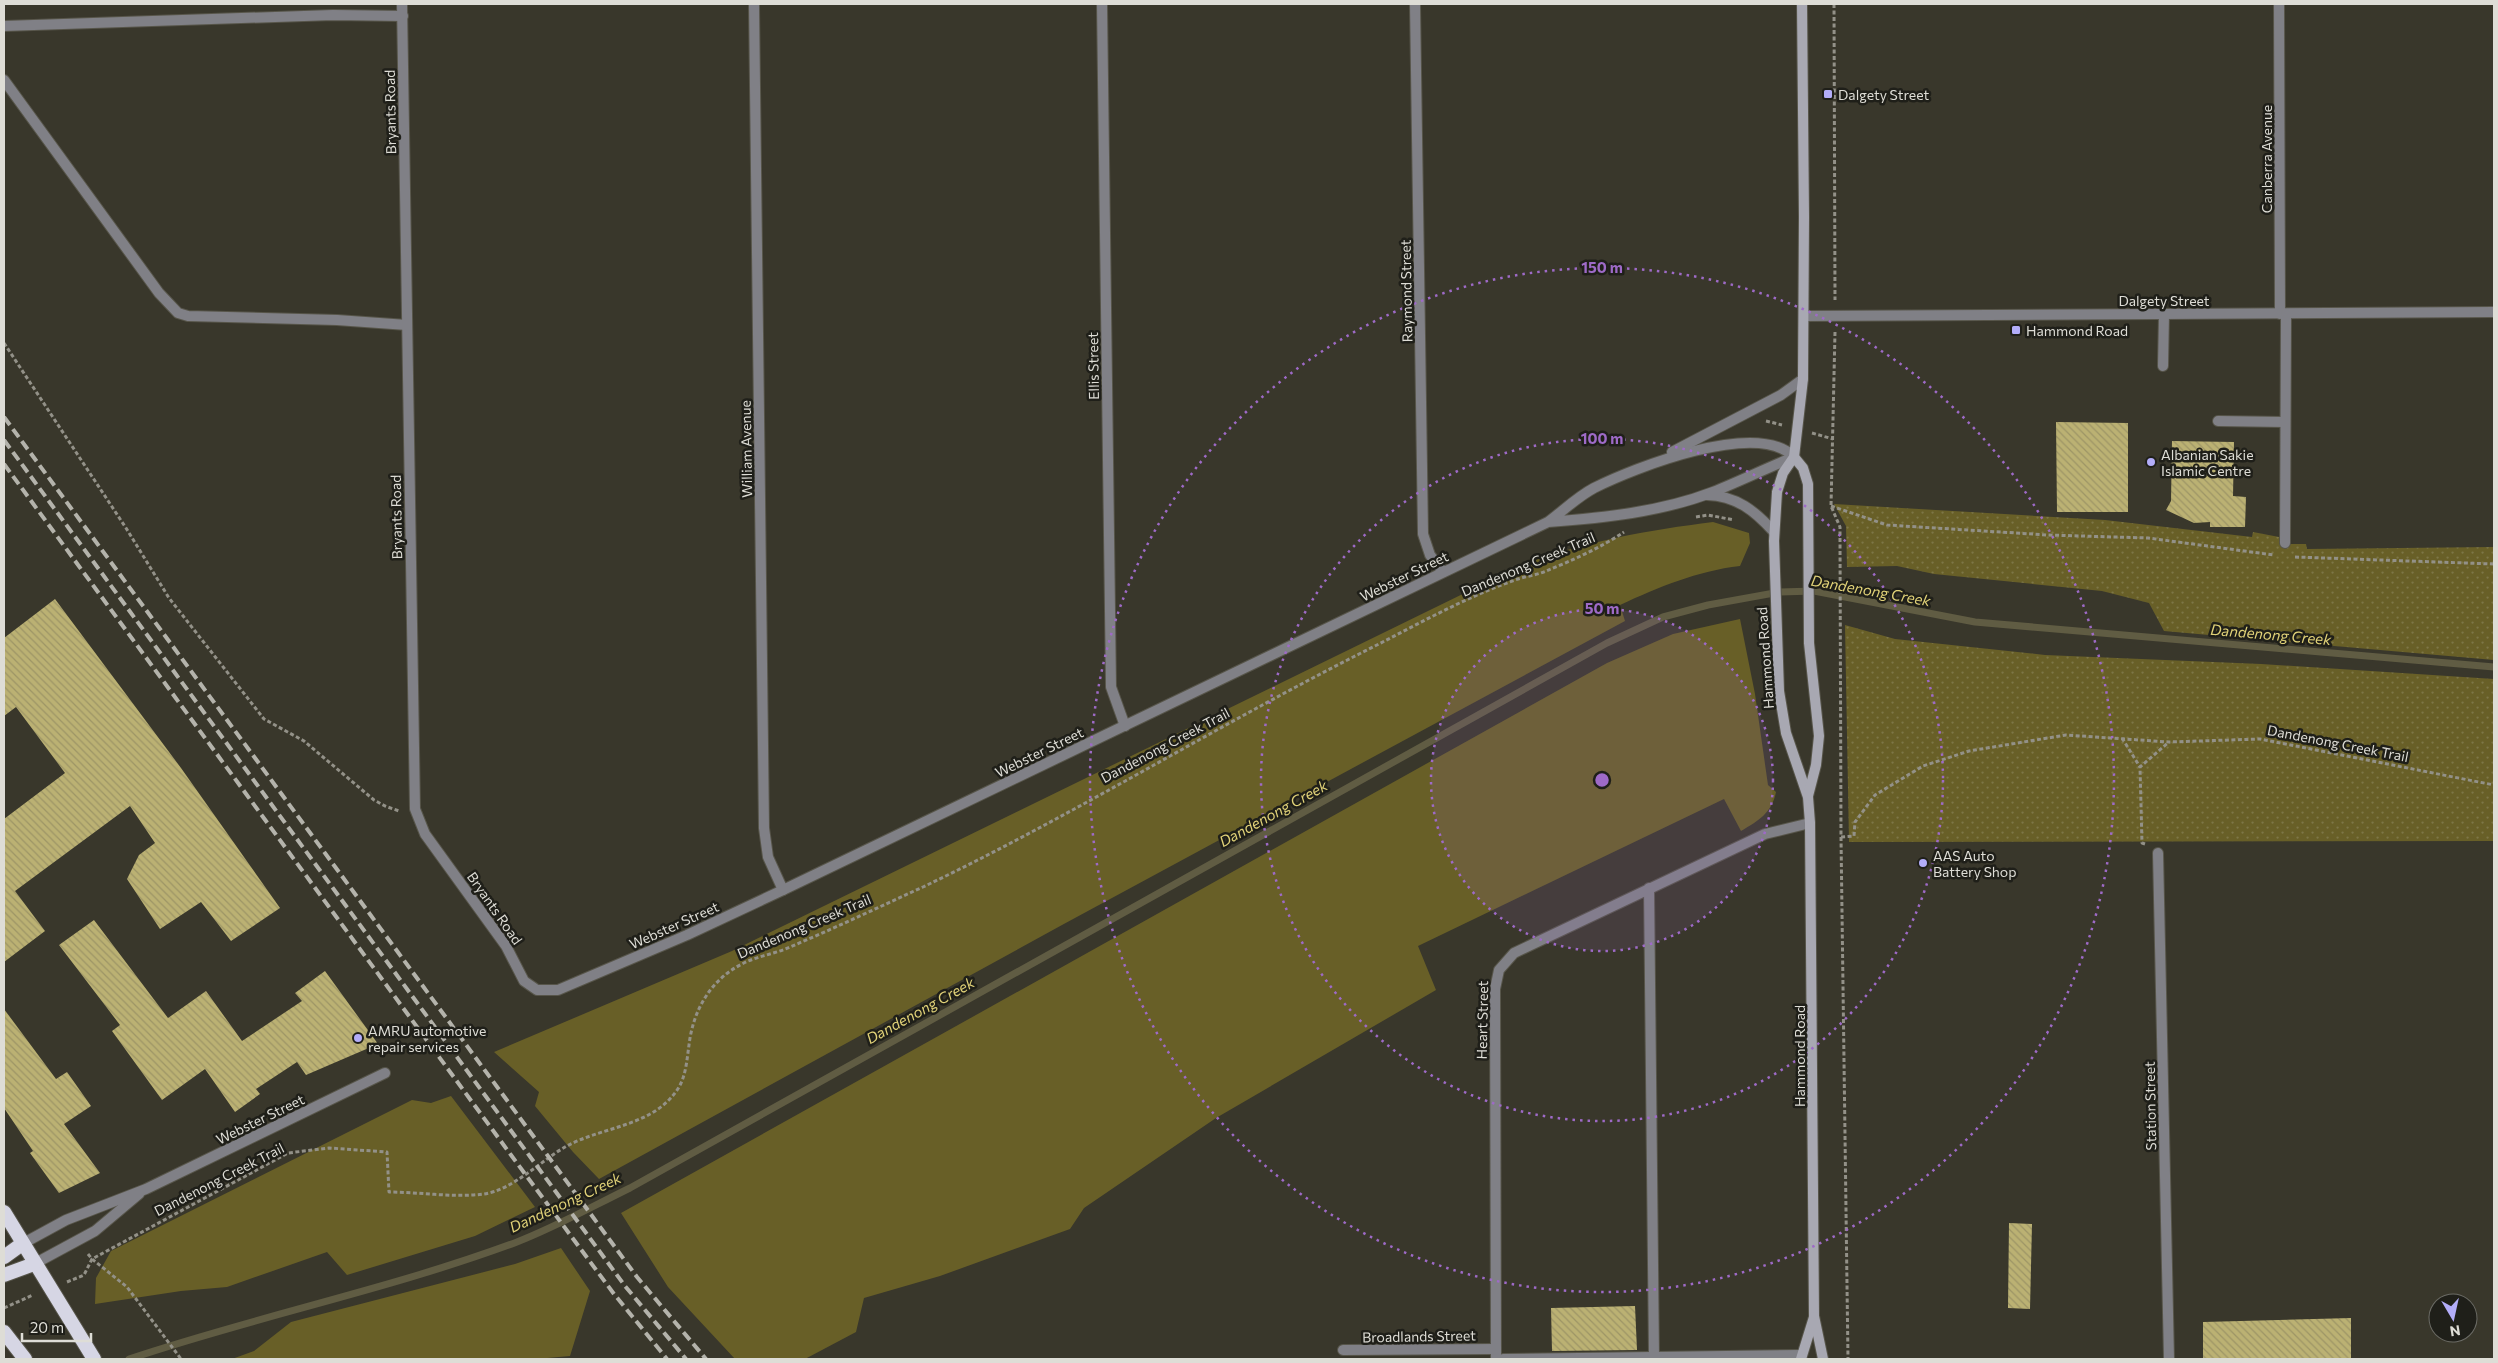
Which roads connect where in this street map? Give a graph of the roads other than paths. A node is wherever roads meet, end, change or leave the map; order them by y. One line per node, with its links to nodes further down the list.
1 (402, 4): 7 (street, Bryants Road)
2 (754, 4): 31 (street, William Avenue)
3 (1102, 4): 26 (street, Ellis Street)
4 (1415, 4): 25 (street, Raymond Street)
5 (1802, 4): 13 (main road, Hammond Road)
6 (2279, 4): 12 (street, Canberra Avenue)
7 (402, 16): 8 (street); 14 (street, Bryants Road)
8 (4, 26)
9 (4, 80): 14 (street)
10 (2494, 312): 12 (street, Dalgety Street)
11 (2164, 314): 12 (street, Dalgety Street); 13 (street, Dalgety Street); 15 (street)
12 (2283, 314): 18 (street, Canberra Avenue)
13 (1804, 316): 16 (main road, Hammond Road)
14 (407, 325): 32 (street, Bryants Road)
15 (2163, 366)
16 (1803, 379): 19 (main road, Hammond Road); 20 (street, Webster Street)
17 (2218, 421): 18 (street)
18 (2285, 422): 24 (street, Canberra Avenue)
19 (1794, 457): 20 (street, Webster Street); 21 (street, Webster Street); 23 (main road, Hammond Road); 27 (main road, Hammond Road)
20 (1653, 462): 22 (street, Webster Street)
21 (1704, 495): 22 (street, Webster Street); 23 (street, Webster Street)
22 (1548, 522): 25 (street, Webster Street)
23 (1774, 536): 27 (main road, Hammond Road)
24 (2285, 543)
25 (1443, 572): 26 (street, Webster Street)
26 (1125, 726): 31 (street, Webster Street)
27 (1808, 797): 28 (main road, Hammond Road)
28 (1810, 823): 30 (street, Heart Street); 40 (main road, Hammond Road)
29 (2158, 853): 51 (street, Station Street)
30 (1649, 888): 44 (street, Heart Street); 45 (street)
31 (783, 890): 32 (street, Webster Street)
32 (537, 990)
33 (386, 1073): 34 (street, Webster Street)
34 (146, 1189): 36 (street, Webster Street); 38 (street, Webster Street)
35 (4, 1212): 36 (highway)
36 (22, 1244): 37 (highway); 38 (highway)
37 (4, 1257)
38 (34, 1264): 39 (highway); 48 (highway)
39 (4, 1275)
40 (1814, 1316): 47 (main road, Hammond Road); 50 (main road, Hammond Road)
41 (4, 1332): 43 (highway)
42 (1343, 1350): 44 (street, Broadlands Street)
43 (21, 1354)
44 (1496, 1354)
45 (1654, 1357): 46 (street); 49 (street)
46 (1750, 1357): 47 (street)
47 (1801, 1357)
48 (94, 1359)
49 (1503, 1359)
50 (1823, 1359)
51 (2169, 1359)

